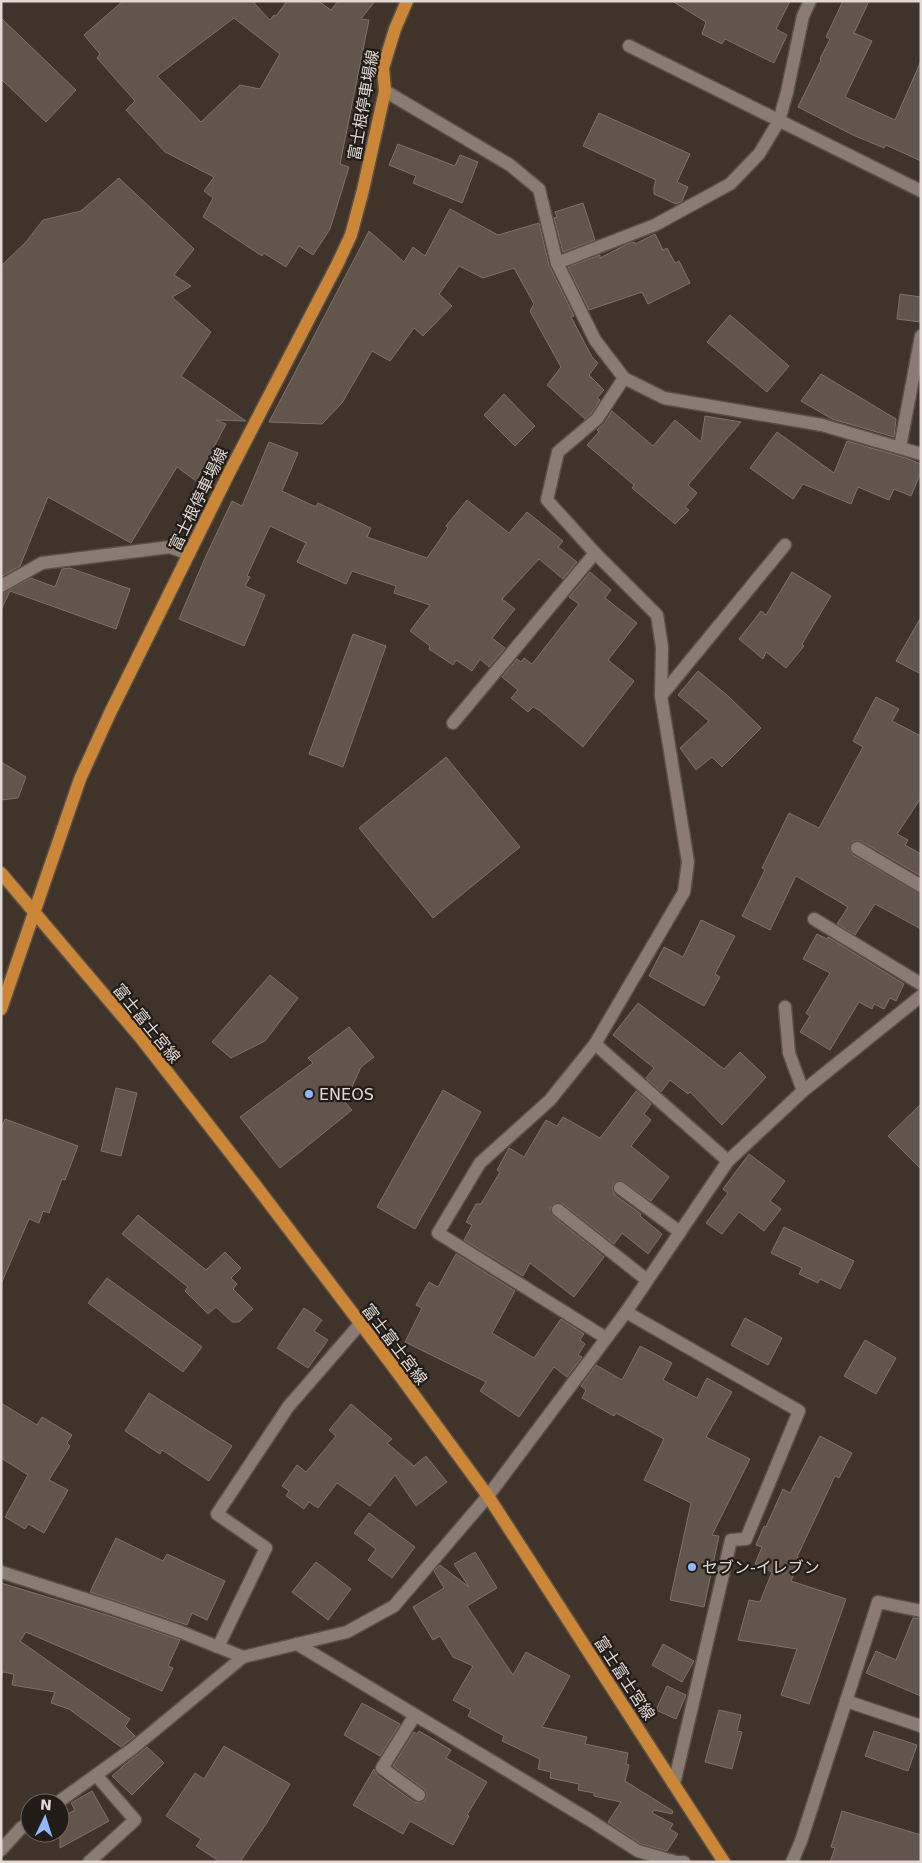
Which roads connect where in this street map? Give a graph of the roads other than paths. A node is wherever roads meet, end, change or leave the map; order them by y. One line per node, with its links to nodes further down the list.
1 (408, 1): 4 (main road, 富士根停車場線)
2 (810, 1): 5 (street)
3 (629, 46): 5 (street)
4 (385, 91): 7 (street); 14 (main road, 富士根停車場線)
5 (779, 121): 6 (street); 7 (street)
6 (921, 191)
7 (557, 263): 9 (street)
8 (921, 336): 10 (street)
9 (624, 378): 10 (street); 13 (street)
10 (900, 447): 11 (street)
11 (921, 454)
12 (785, 545): 16 (street)
13 (595, 553): 16 (street); 17 (street)
14 (189, 554): 15 (street); 21 (main road, 富士根停車場線)
15 (1, 586)
16 (661, 696): 27 (street)
17 (453, 723)
18 (857, 848): 20 (street)
19 (1, 873): 21 (main road, 富士富士宮線)
20 (921, 886)
21 (34, 913): 26 (main road, 富士根停車場線); 35 (main road, 富士富士宮線)
22 (814, 919): 23 (street)
23 (921, 984)
24 (921, 996): 28 (street)
25 (785, 1007): 28 (street)
26 (1, 1009)
27 (596, 1044): 29 (street); 36 (street)
28 (802, 1091): 29 (street)
29 (728, 1161): 32 (street)
30 (620, 1188): 32 (street)
31 (558, 1210): 33 (street)
32 (680, 1232): 33 (street)
33 (647, 1280): 34 (street)
34 (626, 1312): 36 (street); 47 (street)
35 (360, 1324): 37 (main road, 富士富士宮線); 41 (street)
36 (606, 1338): 37 (street)
37 (488, 1496): 40 (street); 47 (main road, 富士富士宮線)
38 (1, 1572): 41 (street)
39 (921, 1611): 43 (street)
40 (297, 1644): 42 (street); 44 (street)
41 (218, 1647): 42 (street)
42 (243, 1657): 46 (street)
43 (846, 1701): 45 (street); 56 (street)
44 (415, 1715): 49 (street); 52 (street)
45 (921, 1726)
46 (96, 1775): 48 (street); 53 (street)
47 (674, 1784): 55 (main road, 富士富士宮線)
48 (70, 1794)
49 (419, 1795)
50 (20, 1829): 51 (street)
51 (1, 1850)
52 (635, 1856): 54 (street)
53 (89, 1862)
54 (684, 1862)
55 (724, 1862)
56 (792, 1862)

